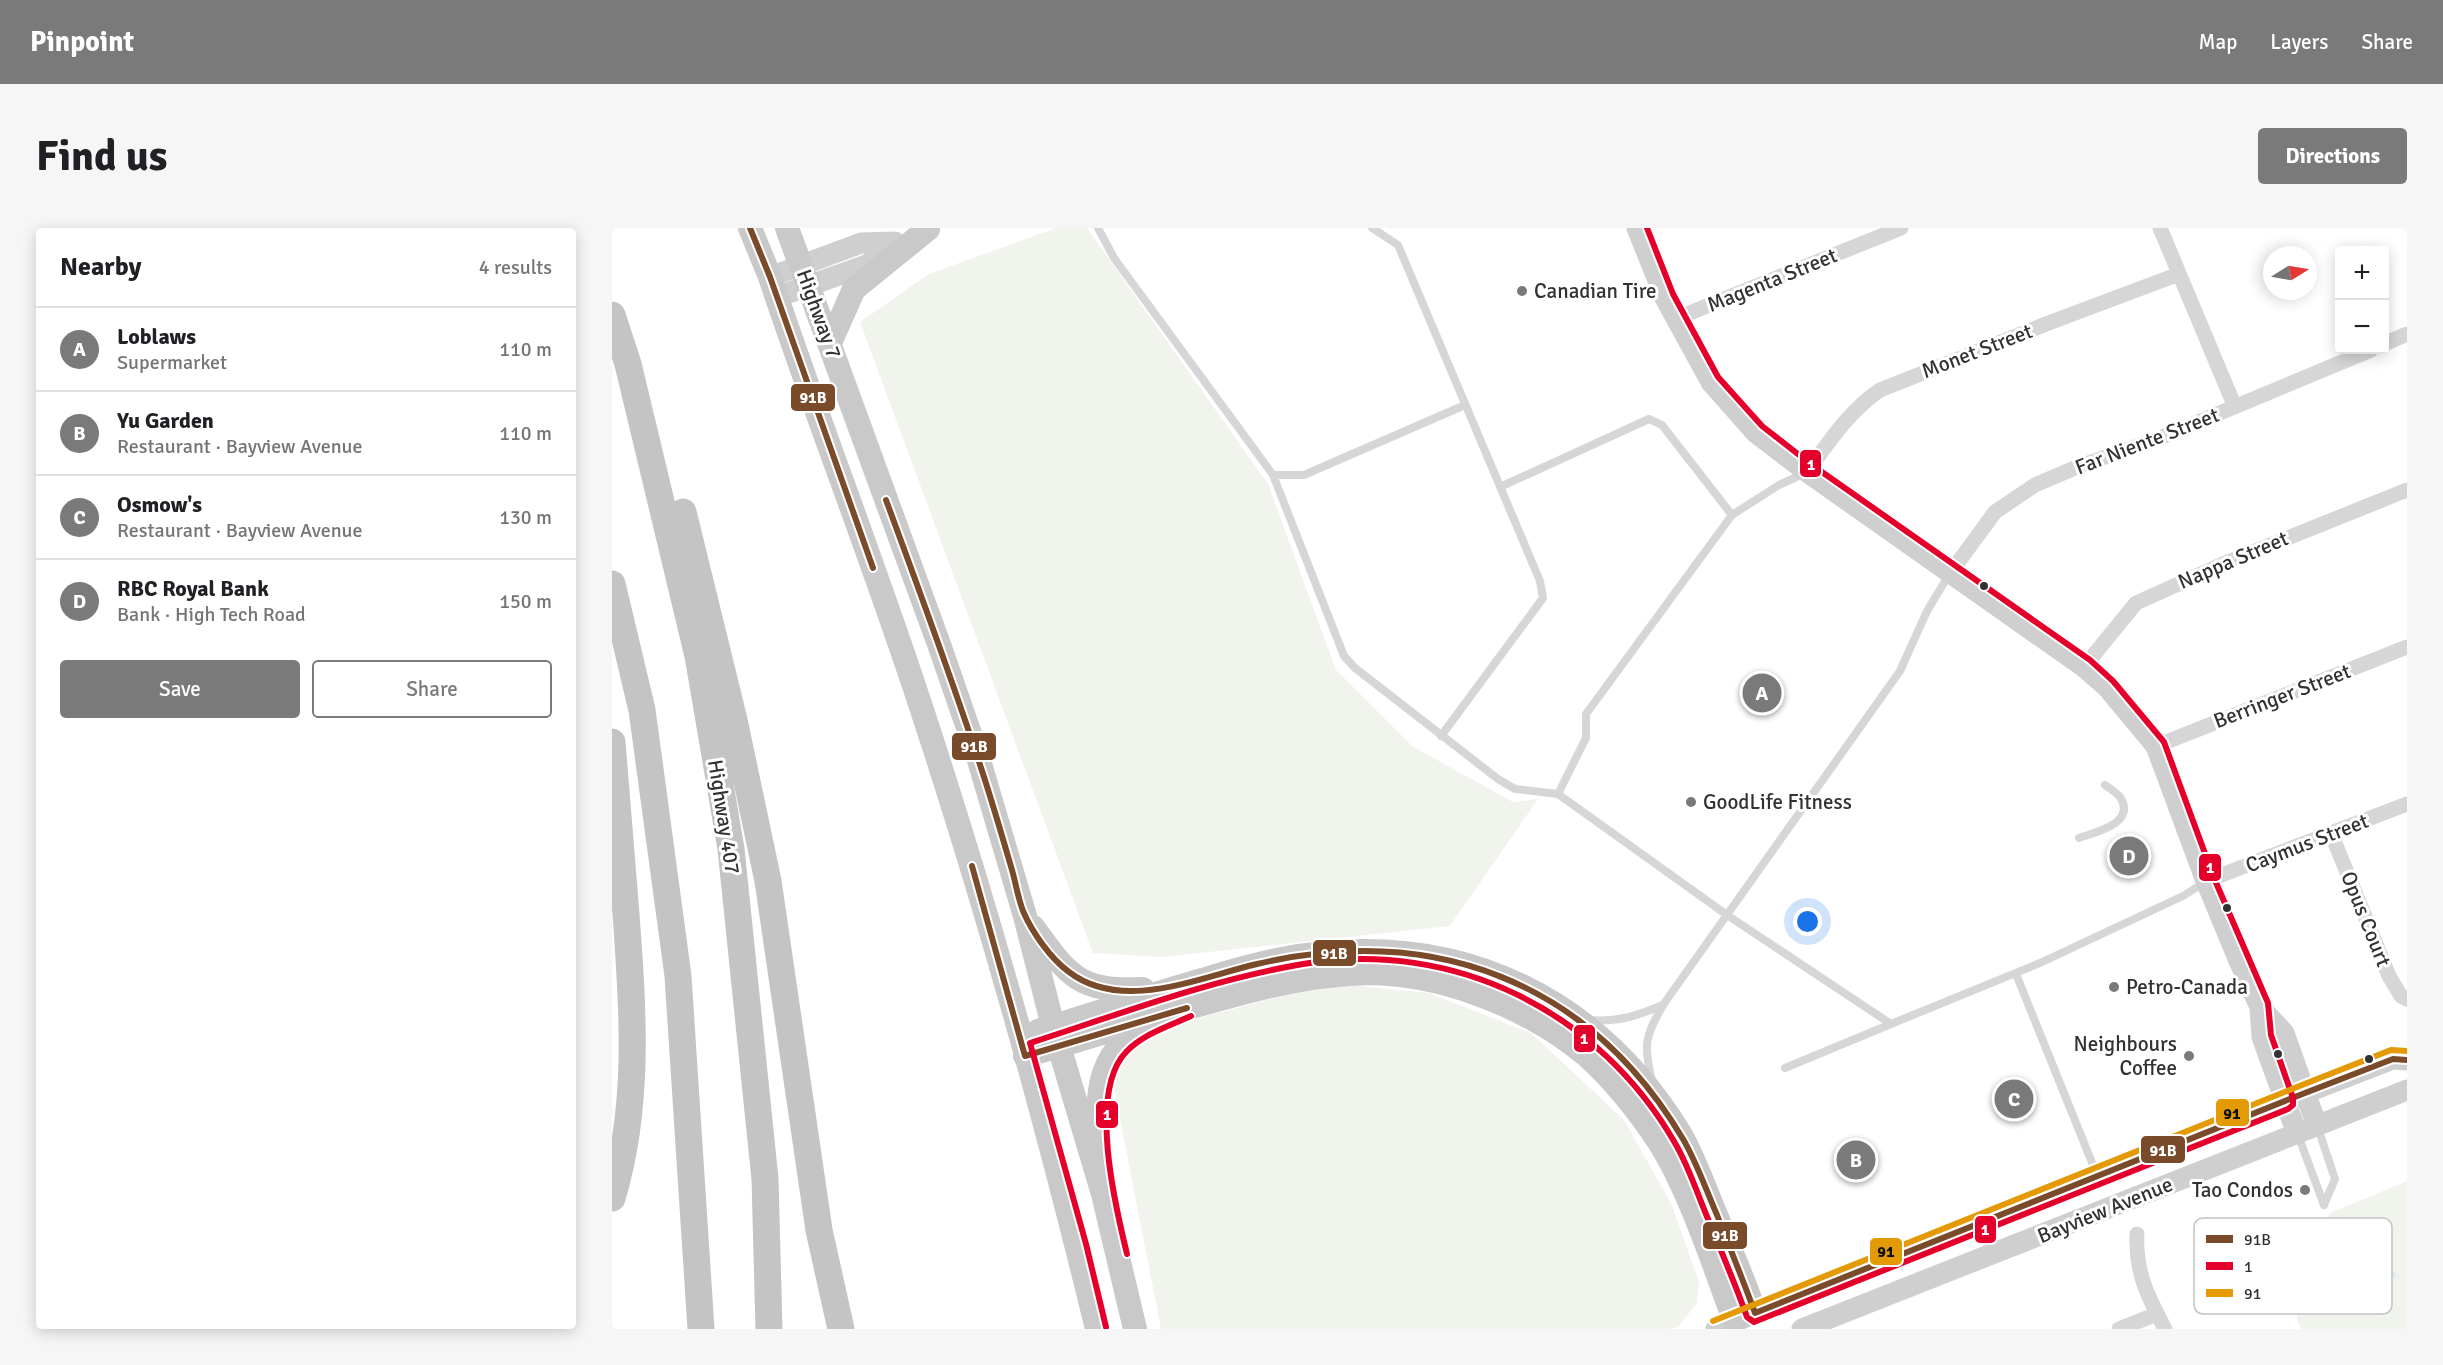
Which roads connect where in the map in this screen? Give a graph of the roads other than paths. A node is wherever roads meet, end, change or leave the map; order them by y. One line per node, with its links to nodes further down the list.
1 (750, 228): 11 (main road, Highway 7)
2 (787, 228): 10 (main road, Highway 7)
3 (929, 228): 10 (street); 16 (main road)
4 (1098, 228): 22 (lane)
5 (1372, 228): 19 (lane)
6 (1637, 228): 13 (street)
7 (1901, 228): 13 (street, Magenta Street)
8 (2160, 228): 9 (street)
9 (2179, 274): 20 (street); 21 (street, Monet Street)
10 (806, 276): 11 (street); 16 (main road, Highway 7)
11 (773, 287): 49 (main road, Highway 7)
12 (612, 315): 18 (highway, Highway 407)
13 (1677, 318): 21 (street)
14 (2407, 334): 15 (street)
15 (2389, 342)
16 (830, 343): 40 (main road, Highway 7)
17 (2361, 354): 20 (street, Far Niente Street)
18 (628, 364): 65 (highway, Highway 407); 66 (highway)
19 (1465, 405): 22 (lane); 23 (lane)
20 (2235, 406): 26 (street, Far Niente Street)
21 (1807, 472): 25 (lane); 26 (street)
22 (1273, 475): 30 (lane)
23 (1500, 487): 25 (lane); 30 (lane)
24 (2407, 490): 29 (street, Nappa Street)
25 (1732, 514): 34 (lane)
26 (1951, 572): 29 (street); 39 (lane)
27 (612, 584): 64 (highway)
28 (2407, 647): 32 (street, Berringer Street)
29 (2084, 667): 32 (street)
30 (1441, 736): 34 (lane)
31 (612, 742): 60 (highway)
32 (2156, 746): 38 (street)
33 (2105, 785): 37 (lane)
34 (1558, 794): 39 (lane)
35 (2407, 804): 36 (street, Caymus Street)
36 (2331, 834): 38 (street, Caymus Street); 43 (street, Opus Court)
37 (2079, 838)
38 (2206, 881): 41 (lane); 45 (street)
39 (1727, 915): 44 (lane); 47 (lane)
40 (1025, 916): 42 (main road); 48 (main road, Highway 7)
41 (2016, 974): 47 (lane); 58 (lane)
42 (1179, 998): 46 (main road); 48 (main road); 59 (main road); 63 (main road)
43 (2407, 999)
44 (1663, 1005): 46 (lane); 54 (lane)
45 (2260, 1007): 53 (street); 55 (street)
46 (1579, 1019): 54 (main road)
47 (1891, 1024): 51 (lane)
48 (1056, 1036): 49 (main road); 59 (main road, Highway 7)
49 (1022, 1046): 67 (main road, Highway 7)
50 (2407, 1060): 53 (street, Bayview Avenue)
51 (1785, 1068)
52 (2407, 1090): 56 (street, Bayview Avenue)
53 (2305, 1093): 55 (street, Bayview Avenue); 56 (street)
54 (1656, 1099): 63 (main road)
55 (2285, 1101): 57 (street); 58 (street, Bayview Avenue)
56 (2317, 1126): 57 (street, Bayview Avenue); 57 (lane)
57 (2297, 1134): 69 (street, Bayview Avenue)
58 (2097, 1177): 63 (street, Bayview Avenue)
59 (1103, 1194): 68 (main road, Highway 7)
60 (612, 1198)
61 (2137, 1234): 62 (street)
62 (2157, 1314): 70 (street); 71 (street)
63 (1741, 1324)
64 (701, 1329)
65 (769, 1329)
66 (841, 1329)
67 (1097, 1329)
68 (1135, 1329)
69 (1802, 1329)
70 (2119, 1329)
71 (2165, 1329)

